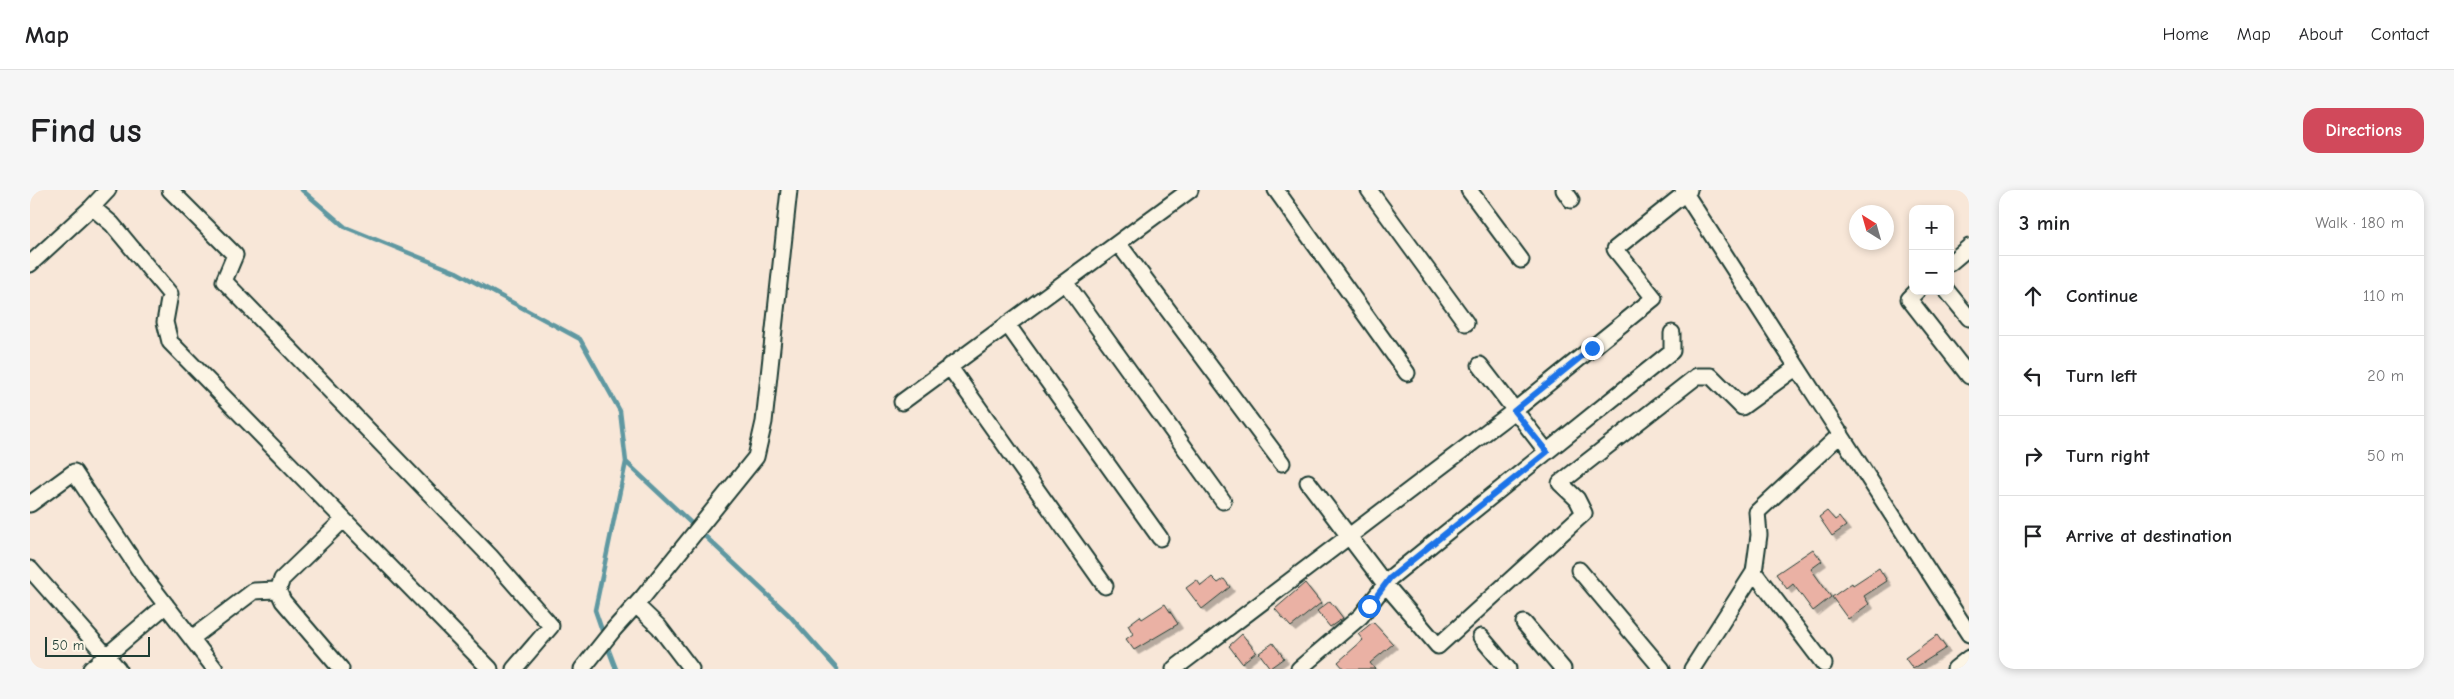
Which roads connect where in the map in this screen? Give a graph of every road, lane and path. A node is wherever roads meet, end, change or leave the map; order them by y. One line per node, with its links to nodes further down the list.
1 (108, 190): 9 (street)
2 (170, 190): 58 (street)
3 (789, 190): 45 (street)
4 (1190, 190): 10 (street)
5 (1276, 190): 25 (street)
6 (1369, 190): 19 (street)
7 (1468, 190): 12 (street)
8 (1686, 191): 24 (street); 28 (street)
9 (92, 207): 14 (street); 35 (street)
10 (1118, 243): 15 (street); 31 (street)
11 (1969, 247): 13 (street)
12 (1521, 260)
13 (1954, 260)
14 (30, 264)
15 (1065, 282): 20 (street); 33 (street)
16 (1913, 295): 26 (street)
17 (1950, 295): 18 (street)
18 (1969, 318)
19 (1466, 323)
20 (1007, 324): 23 (street); 37 (street)
21 (1672, 333): 30 (street)
22 (1480, 365): 28 (street)
23 (950, 366): 27 (street); 42 (street)
24 (1798, 367): 29 (street); 41 (street)
25 (1407, 373)
26 (1969, 376)
27 (902, 402)
28 (1514, 411): 30 (street); 36 (street)
29 (1841, 434): 40 (street); 47 (street)
30 (1547, 452): 41 (street)
31 (1282, 463)
32 (1308, 482): 36 (street)
33 (1223, 502)
34 (30, 504): 44 (street)
35 (343, 520): 43 (street); 57 (street)
36 (1349, 537): 41 (street); 61 (street)
37 (1160, 538)
38 (30, 570): 50 (street)
39 (1579, 570): 65 (street)
40 (1754, 572): 52 (street); 66 (street)
41 (1385, 584): 62 (street)
42 (1106, 586)
43 (278, 590): 49 (street); 56 (street)
44 (166, 605): 49 (street); 50 (street)
45 (636, 605): 59 (street); 60 (street)
46 (1524, 623): 64 (street)
47 (1969, 634)
48 (1481, 637): 63 (street)
49 (192, 638): 55 (street)
50 (106, 655): 53 (street); 54 (street)
51 (1969, 658): 67 (street)
52 (1824, 664)
53 (91, 669)
54 (118, 669)
55 (215, 669)
56 (341, 669)
57 (490, 669)
58 (514, 669)
59 (582, 669)
60 (690, 669)
61 (1174, 669)
62 (1299, 669)
63 (1508, 669)
64 (1563, 669)
65 (1662, 669)
66 (1692, 669)
67 (1955, 669)

